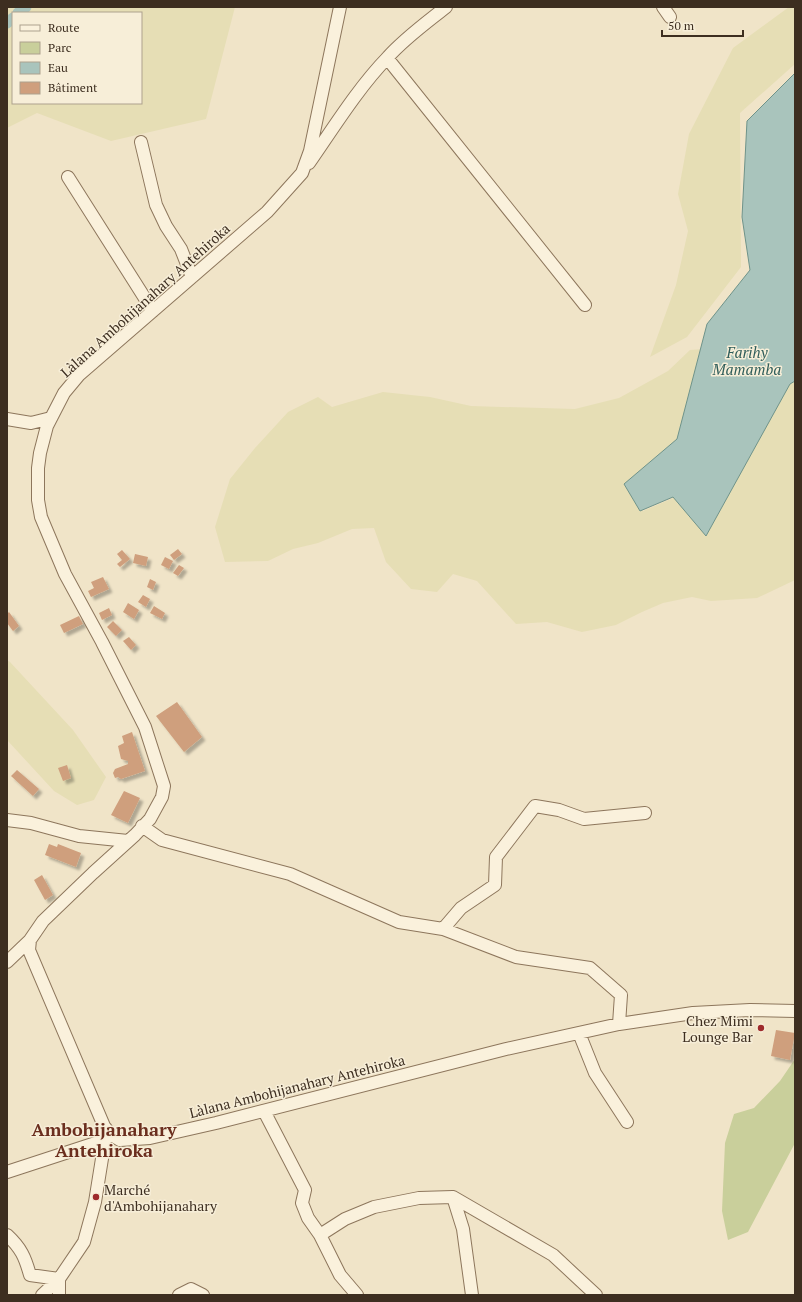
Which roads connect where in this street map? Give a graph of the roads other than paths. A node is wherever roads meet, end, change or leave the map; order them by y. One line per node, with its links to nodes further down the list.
1 (340, 7): 5 (street, Làlana Ambohijanahary Antehiroka)
2 (446, 7): 3 (street)
3 (387, 58): 5 (street); 8 (street)
4 (141, 142): 7 (street)
5 (302, 173): 7 (street, Làlana Ambohijanahary Antehiroka)
6 (68, 177): 9 (street)
7 (192, 277): 9 (street, Làlana Ambohijanahary Antehiroka)
8 (585, 304)
9 (153, 310): 10 (street, Làlana Ambohijanahary Antehiroka)
10 (51, 418): 11 (street); 14 (street, Làlana Ambohijanahary Antehiroka)
11 (7, 419)
12 (645, 813): 16 (street)
13 (7, 820): 15 (street)
14 (142, 826): 15 (street, Làlana Ambohijanahary Antehiroka); 16 (street)
15 (128, 841): 17 (street, Làlana Ambohijanahary Antehiroka)
16 (443, 929): 20 (street)
17 (30, 940): 18 (street); 24 (street, Làlana Ambohijanahary Antehiroka)
18 (7, 962)
19 (795, 1011): 20 (street, Làlana Ambohijanahary Antehiroka)
20 (618, 1024): 21 (street, Làlana Ambohijanahary Antehiroka)
21 (579, 1033): 22 (street, Làlana Ambohijanahary Antehiroka); 23 (street)
22 (264, 1111): 24 (street, Làlana Ambohijanahary Antehiroka); 29 (street)
23 (627, 1122)
24 (104, 1126): 25 (street)
25 (106, 1140): 26 (street); 30 (street)
26 (7, 1172)
27 (454, 1197): 29 (street); 36 (street); 37 (street)
28 (7, 1235): 30 (street)
29 (320, 1235): 35 (street)
30 (59, 1279): 31 (street); 32 (street)
31 (42, 1295)
32 (59, 1295)
33 (179, 1295): 34 (street)
34 (203, 1295)
35 (357, 1295)
36 (472, 1295)
37 (596, 1295)

